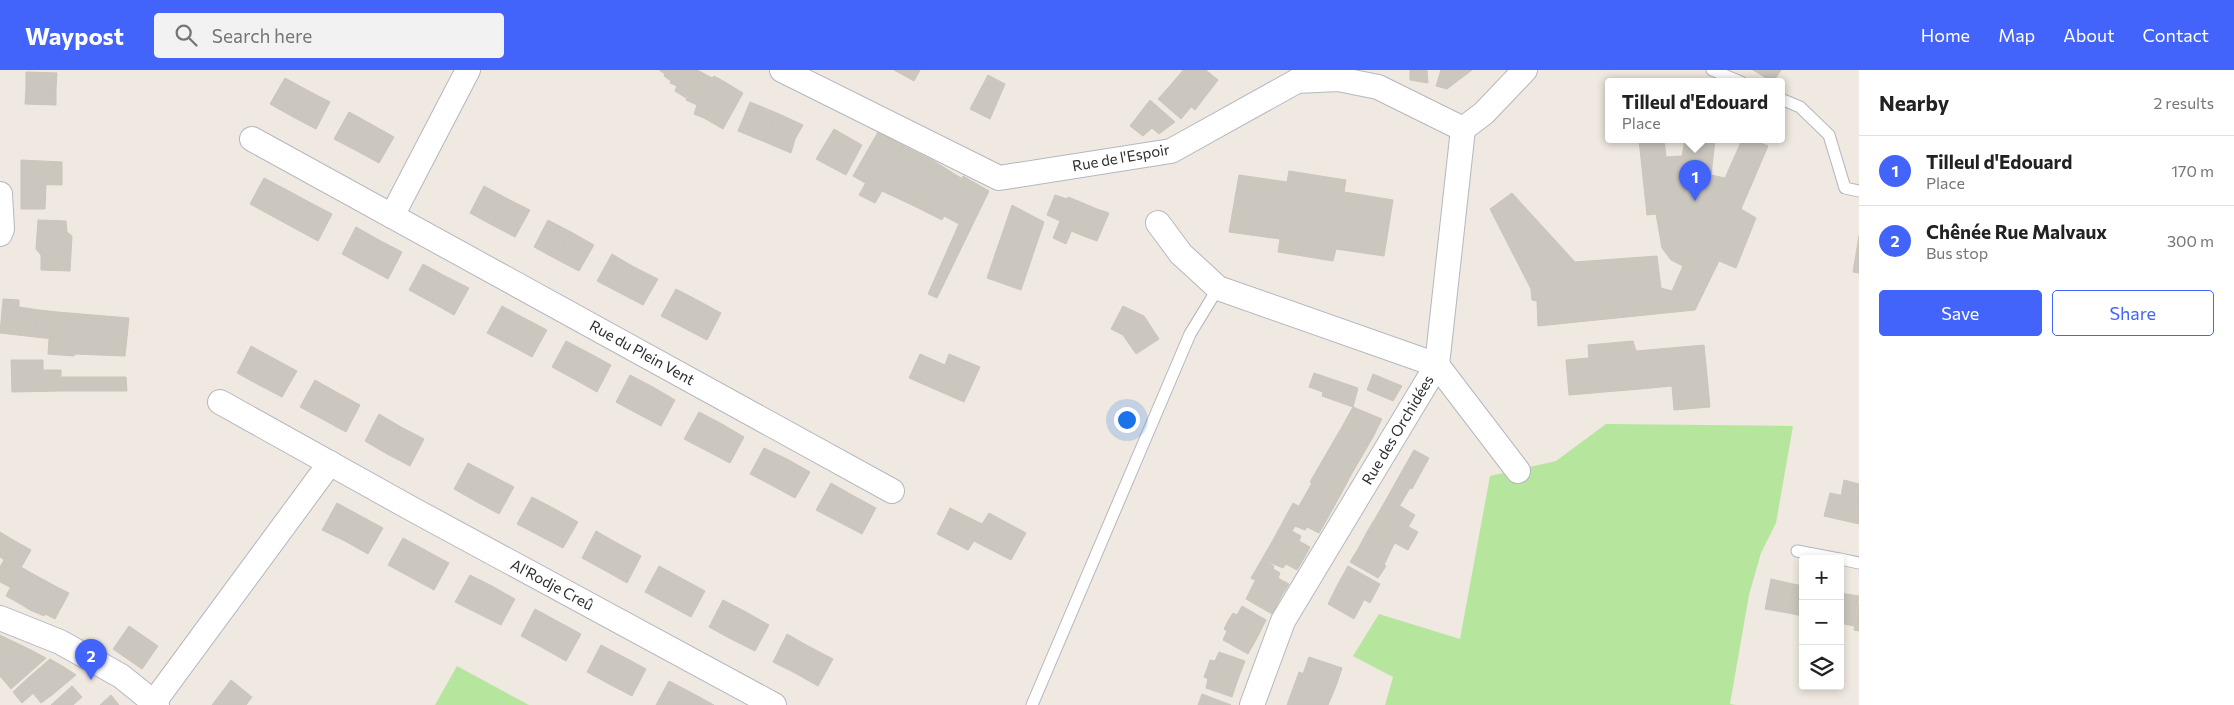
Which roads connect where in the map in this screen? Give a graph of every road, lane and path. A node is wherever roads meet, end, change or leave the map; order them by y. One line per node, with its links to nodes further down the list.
1 (468, 70): 11 (street)
2 (782, 70): 7 (street, Rue de l'Espoir)
3 (1525, 70): 7 (street)
4 (1712, 70): 5 (lane)
5 (1731, 78)
6 (1785, 101): 9 (lane)
7 (1463, 129): 15 (street, Rue des Orchidées)
8 (252, 139): 11 (street, Rue du Plein Vent)
9 (1859, 191)
10 (0, 194): 13 (street)
11 (392, 216): 19 (street, Rue du Plein Vent)
12 (1158, 223): 14 (street)
13 (0, 234)
14 (1218, 288): 15 (street); 27 (lane)
15 (1437, 365): 18 (street); 28 (street, Rue des Orchidées)
16 (220, 402): 17 (street, Al'Rodje Creû)
17 (330, 463): 25 (street); 26 (street, Al'Rodje Creû)
18 (1518, 471)
19 (892, 491)
20 (1797, 550): 21 (lane)
21 (1821, 555)
22 (1844, 560): 23 (lane)
23 (1859, 563)
24 (0, 618): 25 (street)
25 (156, 703)
26 (774, 705)
27 (1032, 705)
28 (1252, 705)

